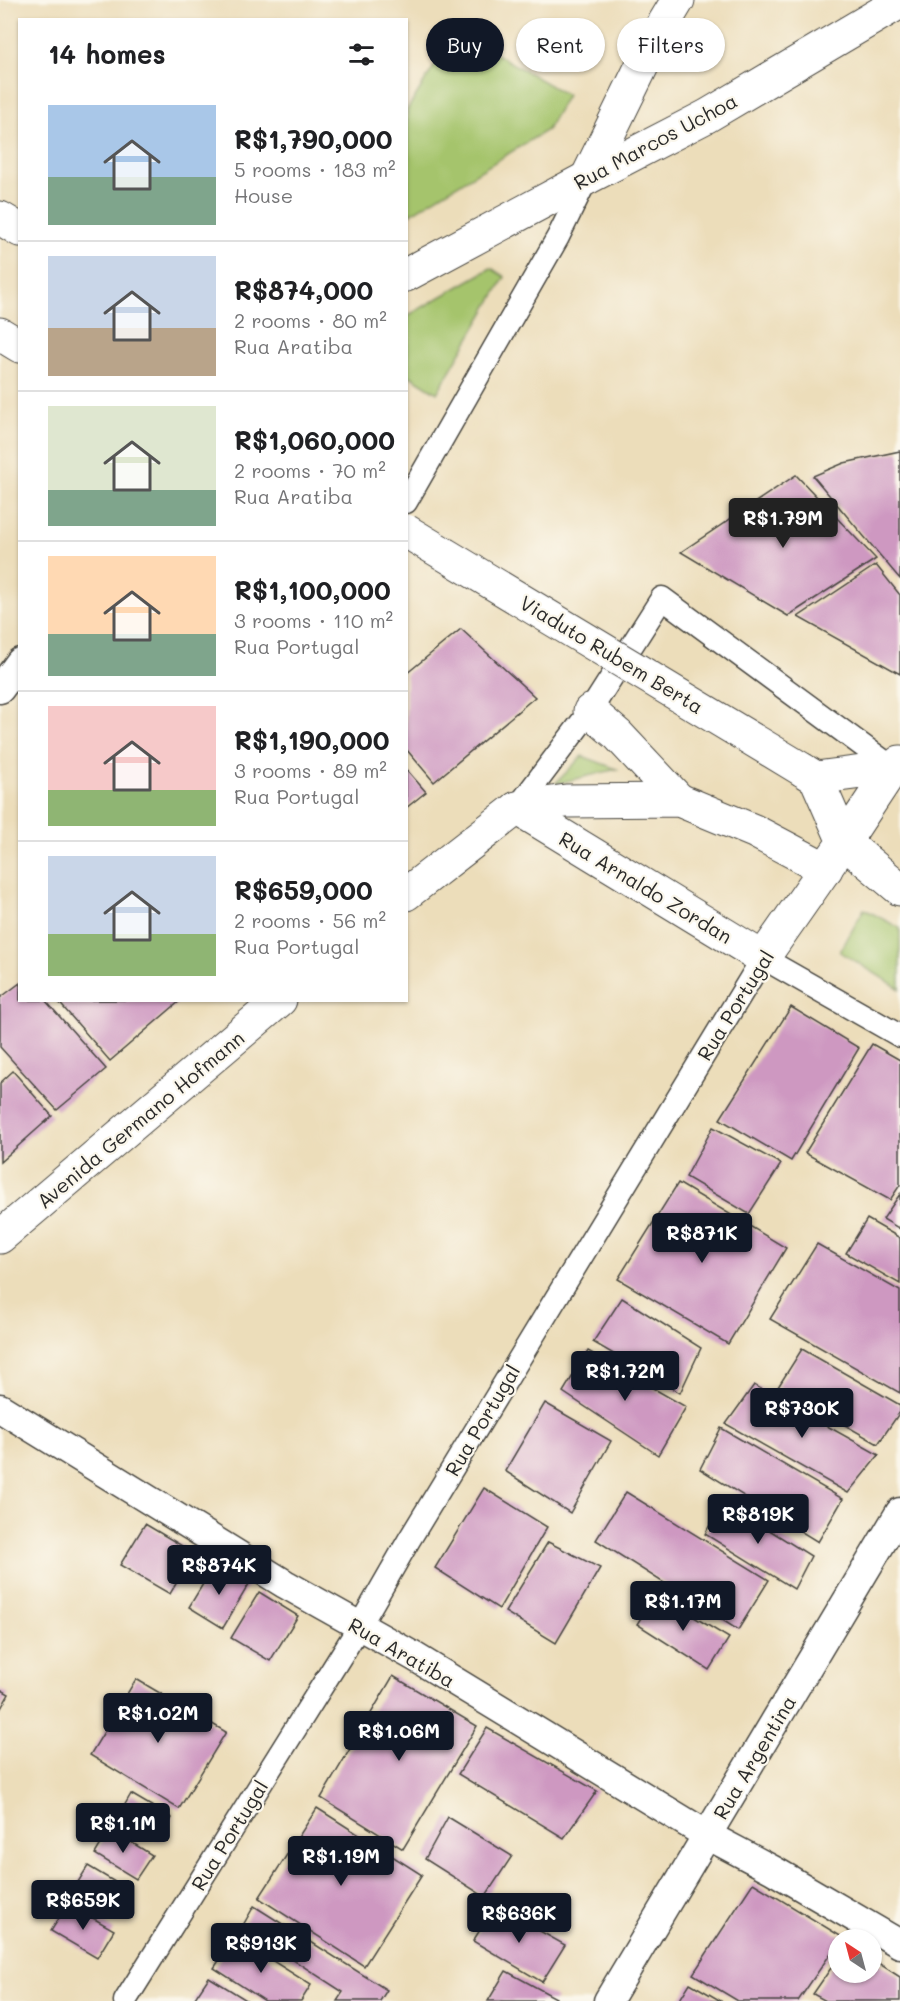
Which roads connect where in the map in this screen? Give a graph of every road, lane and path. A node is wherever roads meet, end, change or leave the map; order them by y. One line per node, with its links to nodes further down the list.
1 (678, 0): 3 (main road)
2 (900, 2): 3 (main road, Rua Marcos Uchoa)
3 (587, 177): 4 (main road, Rua Marcos Uchoa); 7 (street)
4 (408, 274)
5 (0, 334): 6 (main road)
6 (18, 345)
7 (412, 478): 8 (street)
8 (408, 494)
9 (408, 532): 14 (main road, Viaduto Rubem Berta, bridge)
10 (18, 665): 11 (street)
11 (0, 689)
12 (590, 711): 13 (street); 15 (main road); 16 (street)
13 (898, 768): 14 (main road); 17 (main road, Rua Portugal)
14 (810, 774): 17 (main road)
15 (679, 800): 16 (main road); 18 (main road)
16 (517, 808): 20 (main road); 21 (main road, Rua Arnaldo Zordan)
17 (844, 842): 18 (main road, Rua Portugal); 19 (main road)
18 (826, 869): 21 (main road, Rua Portugal)
19 (900, 889)
20 (408, 892)
21 (763, 957): 23 (street, Rua Arnaldo Zordan); 27 (street, Rua Portugal)
22 (278, 1002): 24 (main road, Avenida Germano Hofmann)
23 (900, 1036)
24 (0, 1237)
25 (0, 1408): 27 (street, Rua Aratiba)
26 (900, 1512): 28 (street, Rua Argentina)
27 (359, 1627): 28 (street, Rua Aratiba); 30 (street, Rua Portugal)
28 (707, 1835): 29 (street, Rua Aratiba); 31 (street, Rua Argentina)
29 (900, 1944)
30 (125, 2001)
31 (608, 2001)

